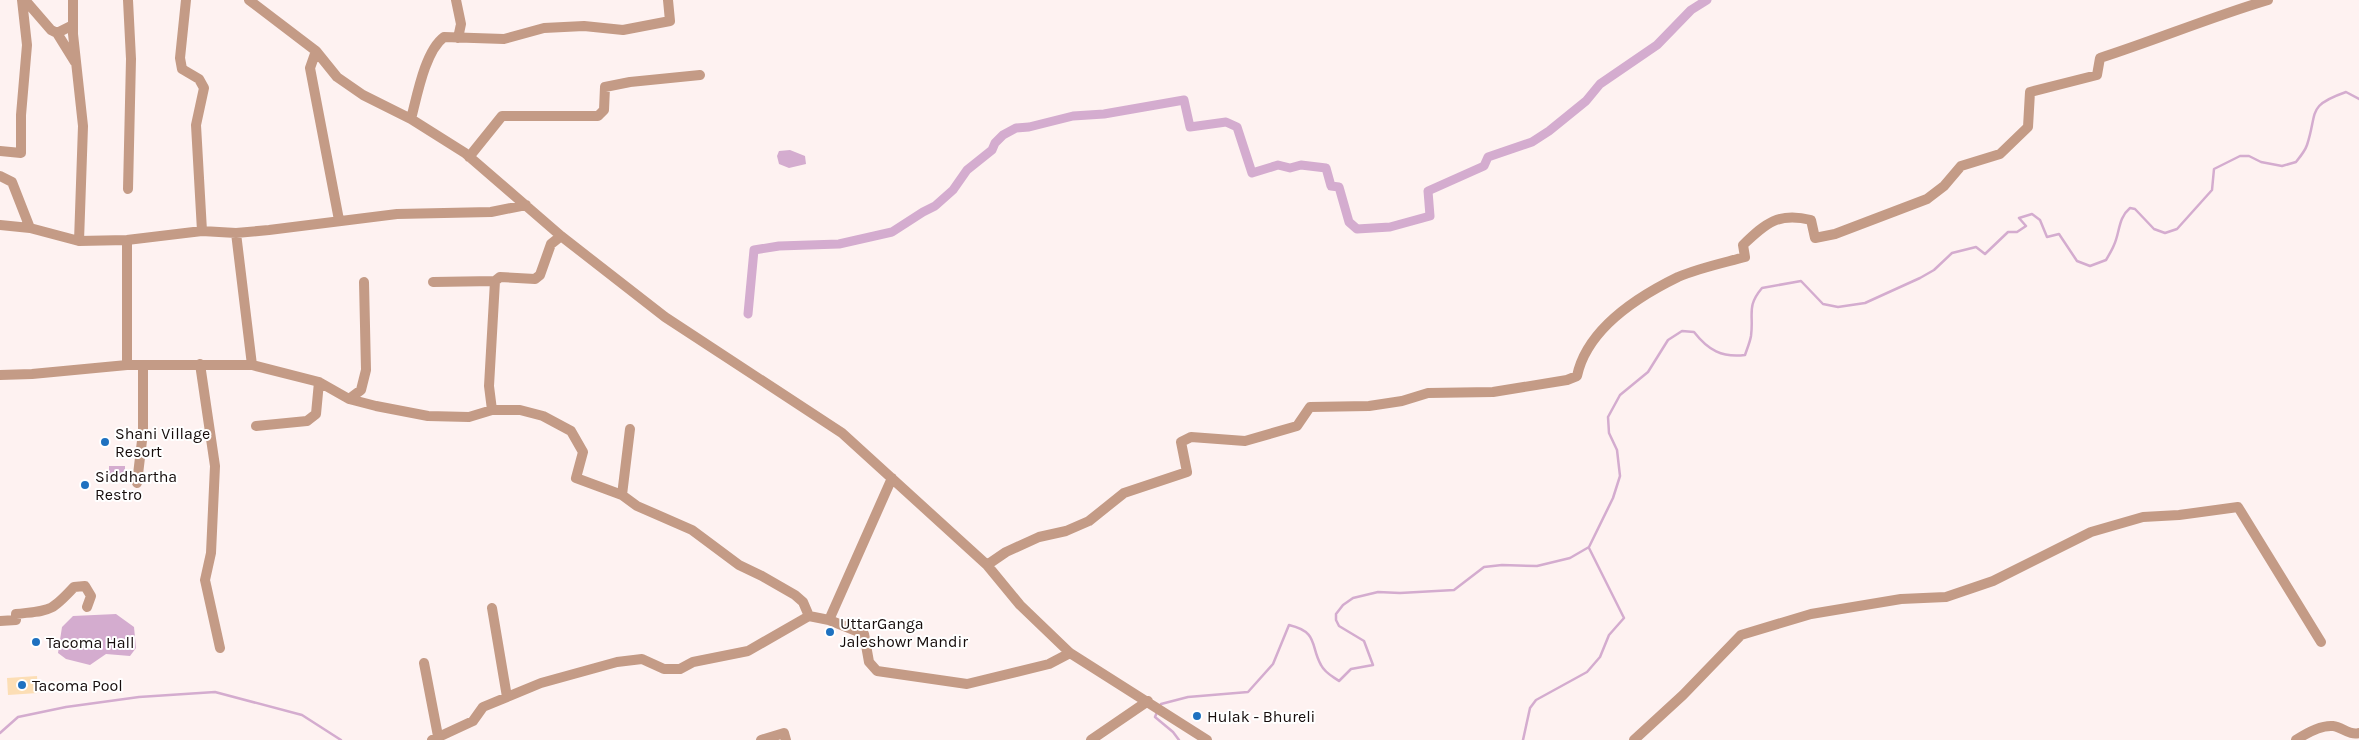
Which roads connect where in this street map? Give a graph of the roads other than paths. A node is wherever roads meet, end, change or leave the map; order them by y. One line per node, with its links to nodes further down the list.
1 (24, 0): 10 (street); 16 (street)
2 (73, 0): 9 (street)
3 (128, 0): 19 (street)
4 (186, 0): 24 (street)
5 (249, 0): 12 (street)
6 (456, 0): 11 (street)
7 (668, 0): 11 (street)
8 (2268, 0): 45 (street)
9 (73, 25): 10 (street); 13 (street)
10 (57, 33): 13 (street)
11 (458, 38): 15 (street)
12 (316, 51): 15 (street); 21 (street)
13 (77, 64): 28 (street)
14 (700, 75): 17 (street)
15 (411, 119): 17 (street)
16 (0, 151)
17 (469, 157): 20 (street)
18 (0, 176): 23 (street)
19 (128, 189)
20 (526, 205): 21 (street); 26 (street)
21 (339, 220): 25 (street)
22 (0, 225): 23 (street)
23 (30, 228): 28 (street)
24 (202, 231): 25 (street); 27 (street)
25 (236, 233): 35 (street)
26 (561, 236): 29 (street); 42 (street)
27 (127, 240): 28 (street); 33 (street)
28 (79, 241)
29 (495, 281): 31 (street); 39 (street)
30 (364, 282): 38 (street)
31 (433, 282)
32 (200, 364): 34 (street); 35 (street); 52 (street)
33 (126, 365): 34 (street); 36 (street)
34 (143, 365): 43 (street)
35 (252, 365): 37 (street)
36 (0, 375)
37 (319, 382): 38 (street); 40 (street)
38 (350, 399): 39 (street)
39 (492, 410): 44 (street)
40 (256, 426)
41 (630, 429): 44 (street)
42 (892, 478): 45 (street); 49 (street)
43 (136, 483)
44 (622, 495): 48 (street)
45 (987, 566): 53 (street)
46 (87, 607): 50 (street)
47 (492, 608): 55 (street)
48 (809, 616): 49 (street); 55 (street)
49 (829, 620): 53 (street)
50 (0, 621)
51 (2321, 642): 63 (street)
52 (220, 648)
53 (1070, 653): 56 (street)
54 (424, 663): 58 (street)
55 (507, 697): 58 (street)
56 (1149, 702): 61 (street); 62 (street)
57 (2359, 733): 64 (street)
58 (435, 738)
59 (761, 740): 60 (street)
60 (786, 740)
61 (1091, 740)
62 (1207, 740)
63 (1634, 740)
64 (2296, 740)

